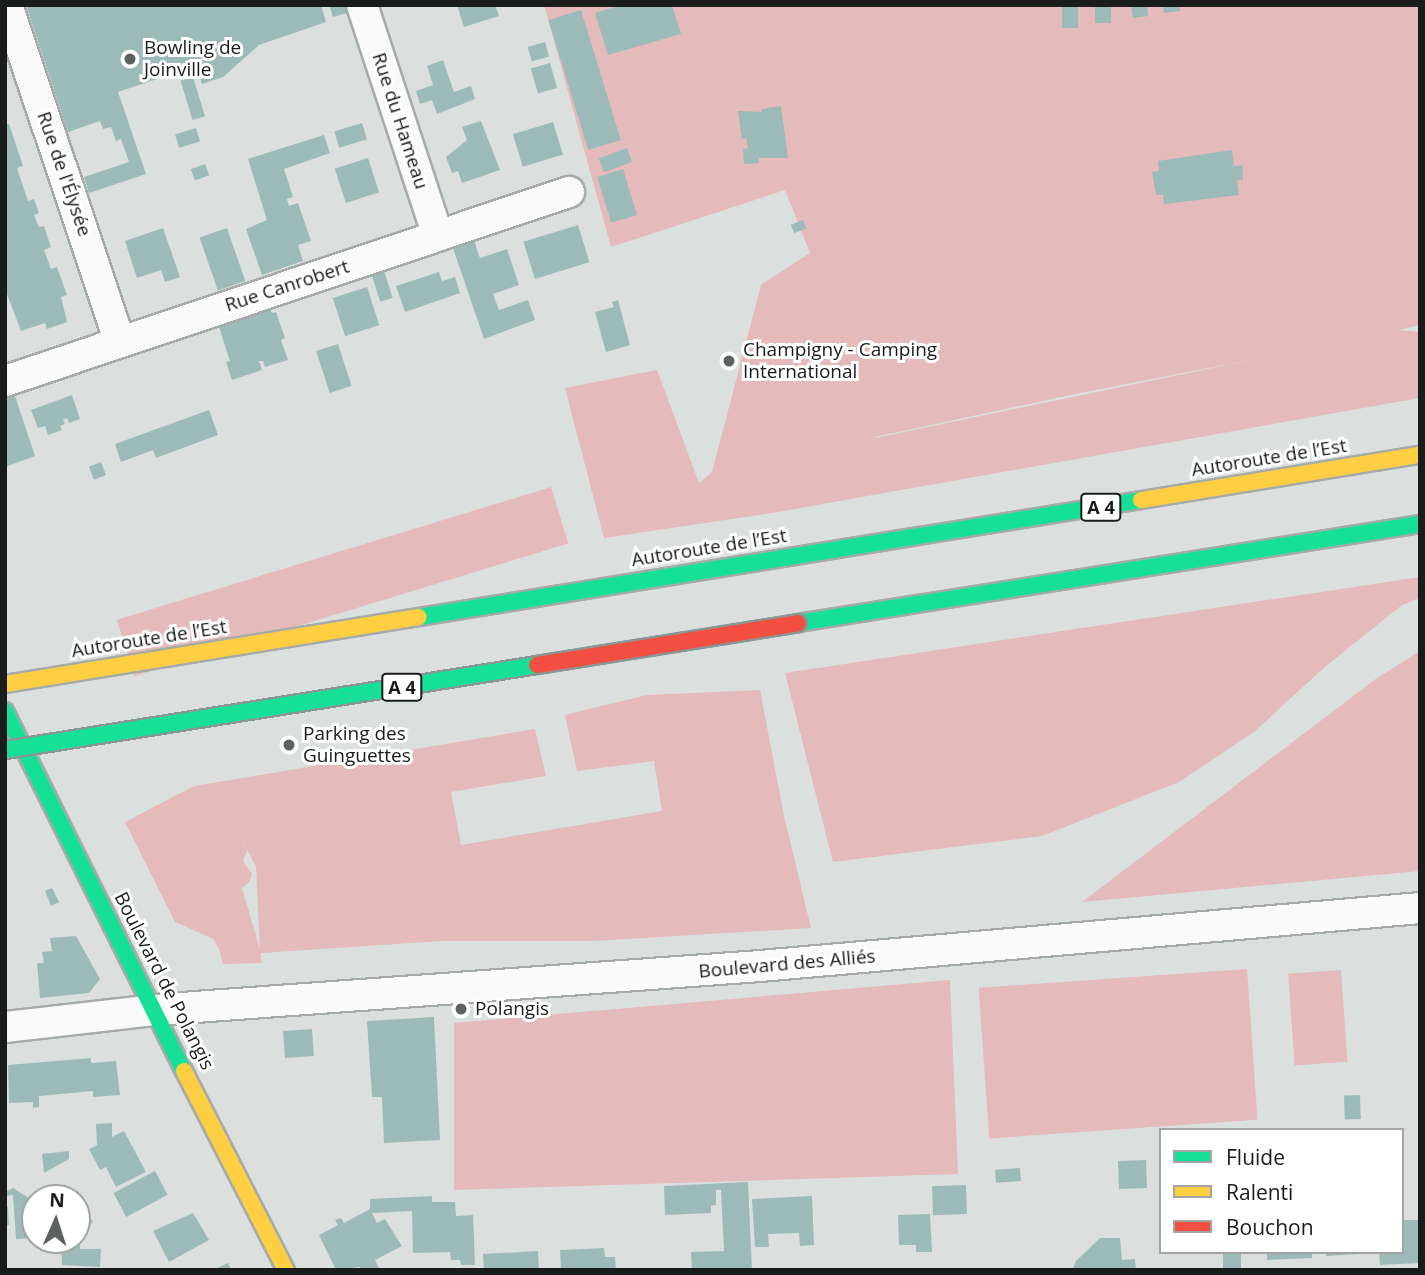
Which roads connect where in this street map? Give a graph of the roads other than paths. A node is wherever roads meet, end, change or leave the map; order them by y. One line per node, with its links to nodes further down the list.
1 (7, 5): 5 (street, Rue de l'Élysée)
2 (362, 5): 4 (street, Rue du Hameau)
3 (569, 192): 4 (street, Rue Canrobert)
4 (438, 236): 5 (street, Rue Canrobert)
5 (120, 342): 6 (street, Rue Canrobert)
6 (5, 381)
7 (1420, 456): 9 (main road, Autoroute de l’Est / A 4)
8 (1420, 524): 11 (main road, A 4, bridge)
9 (5, 684)
10 (5, 711): 13 (main road, Boulevard de Polangis)
11 (5, 750)
12 (1420, 908): 13 (street, Boulevard des Alliés)
13 (154, 1010): 14 (street, Boulevard des Alliés); 15 (main road, Boulevard de Polangis)
14 (5, 1027)
15 (286, 1270)

